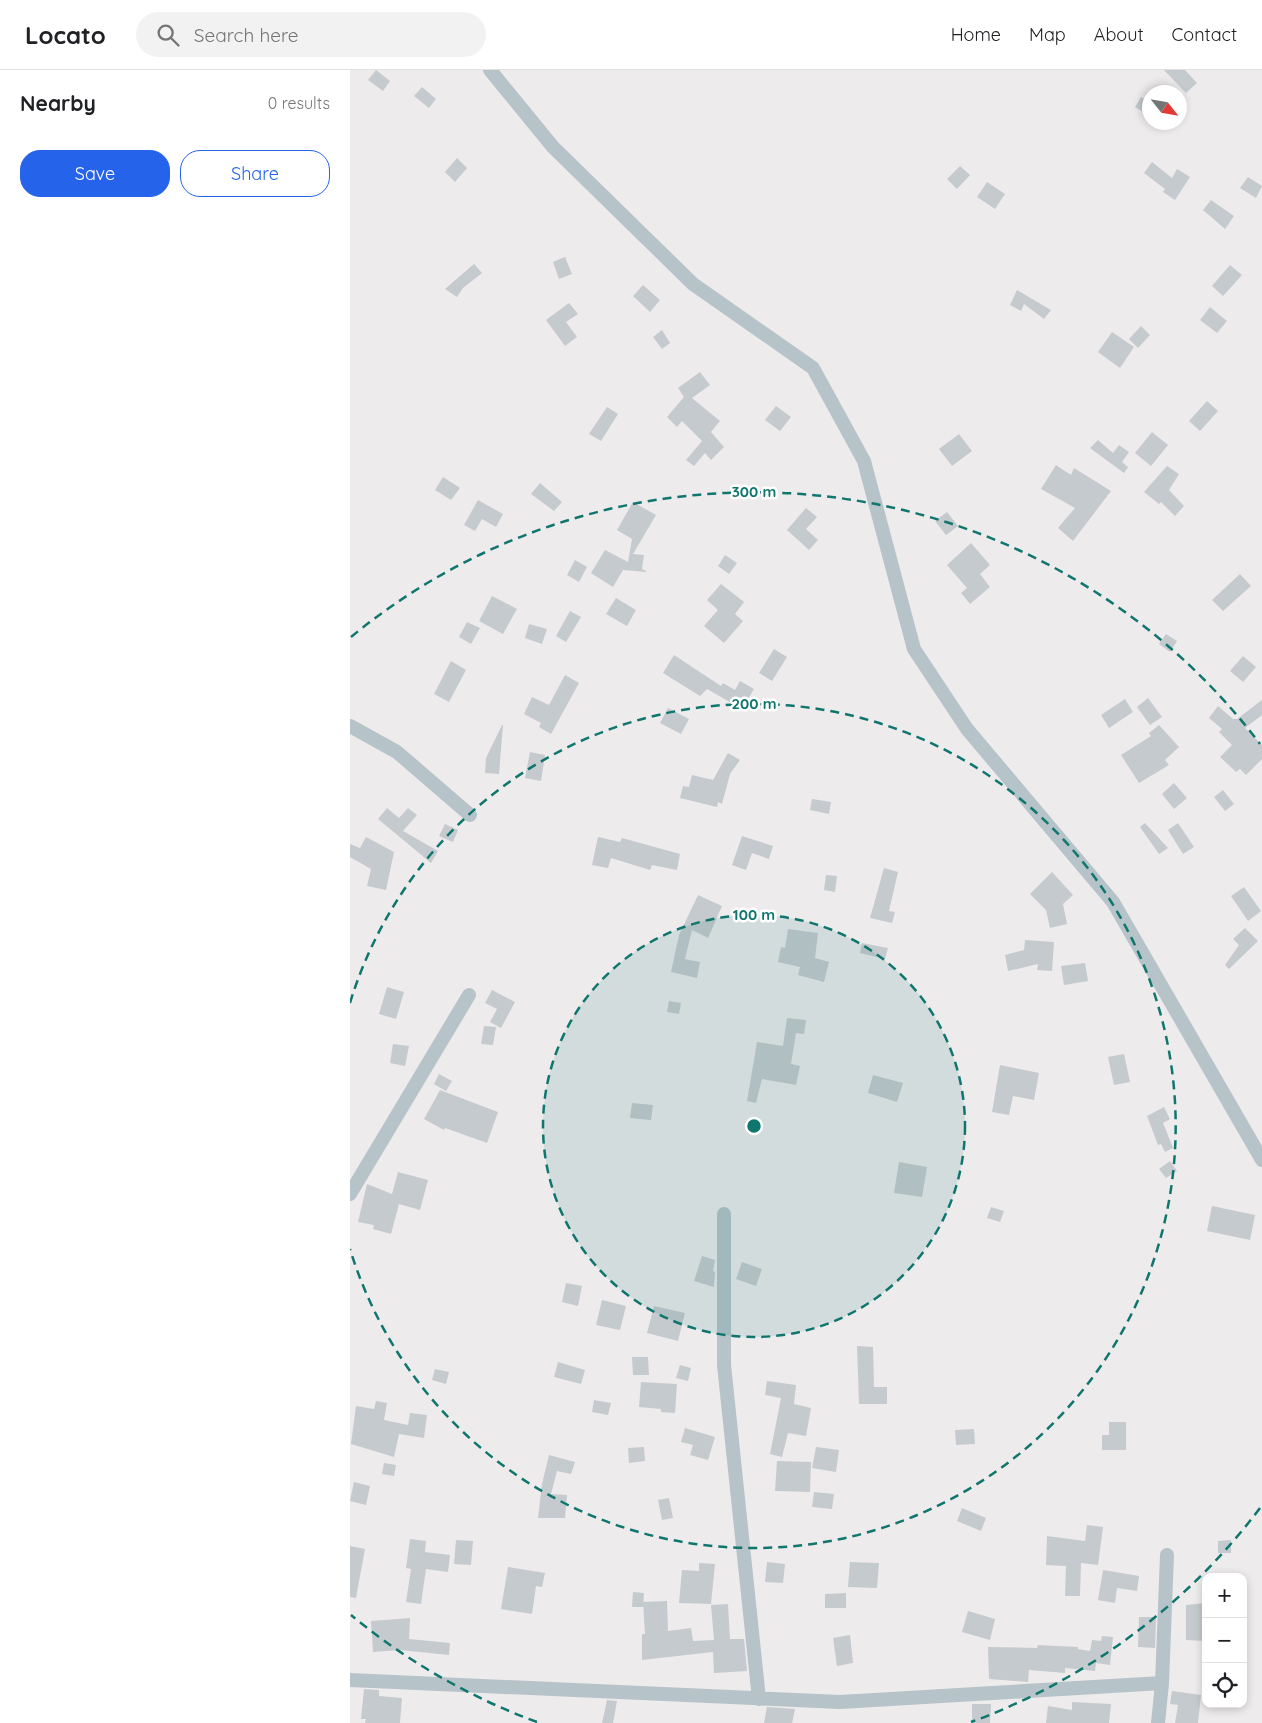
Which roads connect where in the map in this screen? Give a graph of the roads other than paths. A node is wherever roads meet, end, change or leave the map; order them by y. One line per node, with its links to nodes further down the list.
1 (490, 70): 5 (street)
2 (350, 726): 3 (street)
3 (470, 815)
4 (469, 995): 6 (street)
5 (1262, 1160)
6 (350, 1194)
7 (724, 1214): 11 (street)
8 (1167, 1555): 10 (street)
9 (350, 1680): 11 (street)
10 (1162, 1683): 11 (street); 12 (street)
11 (758, 1699)
12 (1158, 1723)

